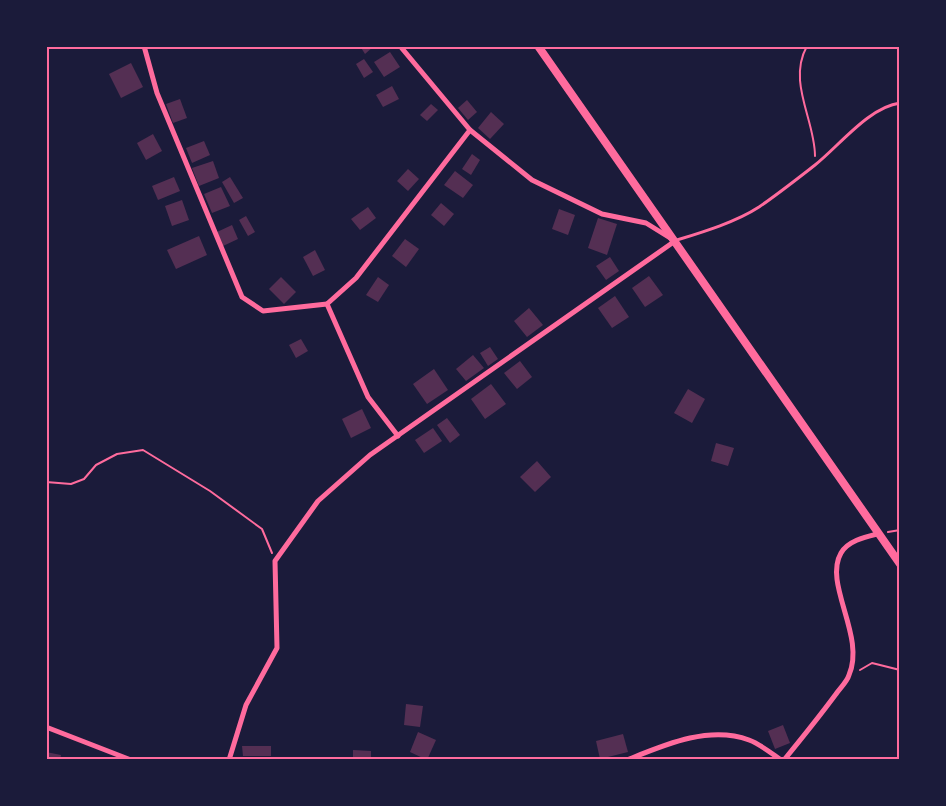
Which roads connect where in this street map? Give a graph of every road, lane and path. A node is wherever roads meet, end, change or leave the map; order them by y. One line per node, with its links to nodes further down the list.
1 (144, 46): 9 (street)
2 (400, 46): 6 (street)
3 (538, 46): 8 (main road)
4 (807, 46): 7 (path)
5 (900, 103): 7 (lane)
6 (470, 130): 8 (street); 9 (street)
7 (815, 165): 8 (lane)
8 (675, 241): 10 (street); 12 (main road)
9 (327, 304): 10 (street)
10 (398, 436): 13 (street)
11 (46, 482): 13 (path)
12 (878, 534): 14 (main road); 16 (street)
13 (275, 561): 19 (street)
14 (900, 564)
15 (900, 670): 16 (path)
16 (849, 676): 21 (street)
17 (46, 727): 18 (street)
18 (130, 759)
19 (229, 759)
20 (627, 759): 21 (street)
21 (782, 759)

